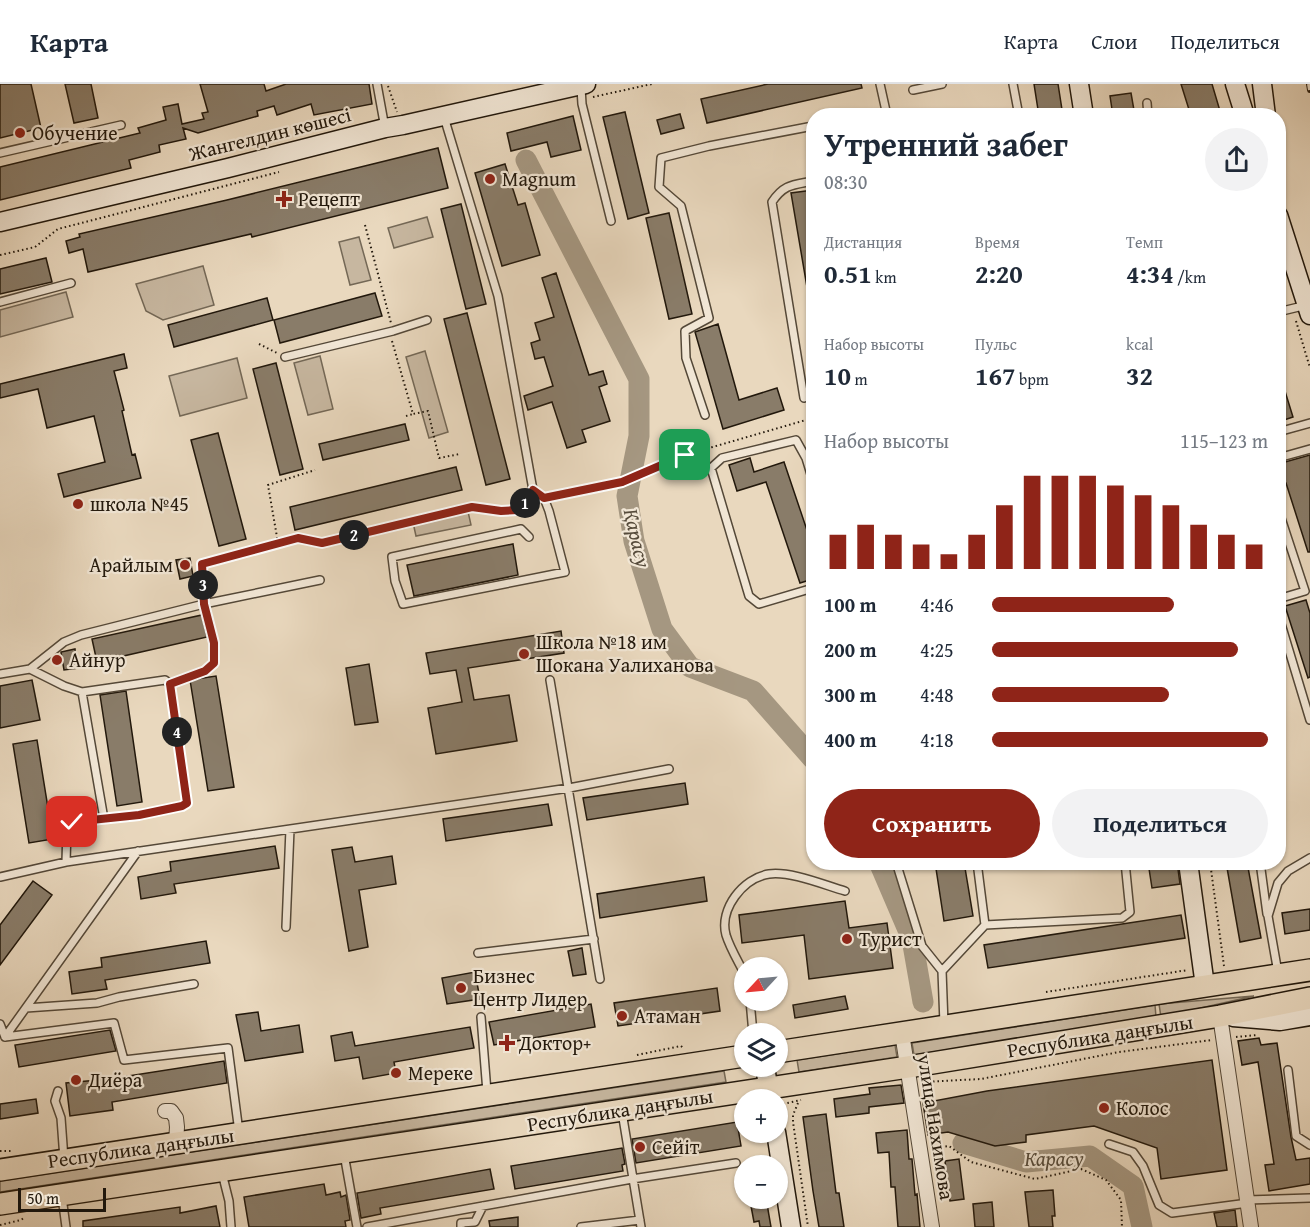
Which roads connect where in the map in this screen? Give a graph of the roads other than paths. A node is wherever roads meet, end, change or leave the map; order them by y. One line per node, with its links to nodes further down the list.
1 (377, 84): 20 (lane)
2 (880, 84): 12 (lane)
3 (942, 84): 10 (lane)
4 (1013, 84): 13 (lane)
5 (1079, 84): 14 (main road)
6 (1235, 84): 16 (main road)
7 (1262, 84): 17 (main road)
8 (583, 85): 9 (main road, Жангелдин көшесі); 24 (lane)
9 (556, 88): 18 (main road, Жангелдин көшесі)
10 (913, 90)
11 (1147, 103): 15 (lane)
12 (886, 108)
13 (1018, 108)
14 (1083, 108)
15 (1147, 108)
16 (1241, 108)
17 (1265, 108)
18 (444, 115): 20 (main road, Жангелдин көшесі); 40 (lane)
19 (121, 125): 22 (lane)
20 (394, 127): 25 (main road, Жангелдин көшесі)
21 (806, 127): 34 (lane)
22 (0, 153)
23 (806, 182): 33 (lane)
24 (611, 221)
25 (0, 222)
26 (1286, 240): 29 (main road)
27 (71, 283): 28 (lane)
28 (0, 302)
29 (1308, 310): 30 (lane)
30 (1286, 311)
31 (427, 320): 32 (lane)
32 (285, 357)
33 (804, 398)
34 (705, 415)
35 (1310, 423): 36 (lane)
36 (1286, 430)
37 (1310, 449): 38 (lane)
38 (1286, 456)
39 (806, 458): 45 (lane)
40 (533, 490): 42 (lane); 43 (lane)
41 (1286, 533): 46 (lane)
42 (530, 537)
43 (322, 543)
44 (320, 580): 48 (lane)
45 (806, 590)
46 (1286, 596)
47 (1286, 640): 52 (lane)
48 (30, 669): 49 (lane); 51 (lane)
49 (0, 674)
50 (550, 680): 54 (lane)
51 (82, 692): 55 (lane); 55 (lane)
52 (1310, 720)
53 (669, 769): 54 (lane)
54 (569, 788): 56 (lane); 70 (lane)
55 (104, 819): 59 (lane)
56 (290, 829): 57 (lane); 69 (lane)
57 (138, 851): 59 (lane); 81 (lane)
58 (1310, 858): 67 (lane)
59 (66, 862): 65 (lane)
60 (898, 870): 76 (lane)
61 (978, 870): 68 (lane)
62 (1126, 870): 68 (lane)
63 (1190, 870): 78 (main road)
64 (1261, 870): 67 (lane)
65 (0, 877)
66 (845, 891): 72 (lane)
67 (1268, 916): 74 (lane)
68 (985, 925): 76 (lane)
69 (286, 927)
70 (594, 939): 71 (lane); 77 (lane)
71 (478, 953)
72 (737, 957)
73 (1310, 962): 74 (main road)
74 (1277, 967): 78 (main road)
75 (1310, 970): 78 (main road, Республика даңғылы)
76 (942, 971): 86 (lane)
77 (600, 978)
78 (1216, 979): 86 (main road, Республика даңғылы)
79 (194, 984): 81 (lane)
80 (1310, 998): 82 (main road, Республика даңғылы)
81 (26, 1008): 88 (lane)
82 (1220, 1016): 83 (main road); 92 (main road, Республика даңғылы); 112 (street)
83 (1310, 1016)
84 (481, 1017): 95 (lane)
85 (0, 1024): 88 (lane)
86 (944, 1026): 87 (main road, Республика даңғылы)
87 (902, 1033): 89 (main road, Республика даңғылы); 92 (street, улица Нахимова)
88 (5, 1037): 99 (lane)
89 (788, 1050)
90 (734, 1058): 95 (main road, Республика даңғылы)
91 (1288, 1070): 103 (lane)
92 (909, 1075): 94 (main road, Республика даңғылы); 123 (street, улица Нахимова)
93 (58, 1091): 105 (lane)
94 (788, 1094)
95 (488, 1096): 99 (main road, Республика даңғылы)
96 (734, 1100): 97 (main road, Республика даңғылы)
97 (622, 1110): 104 (main road, Республика даңғылы); 109 (lane)
98 (165, 1111): 100 (street)
99 (239, 1133): 100 (main road, Республика даңғылы)
100 (176, 1143): 105 (main road, Республика даңғылы)
101 (778, 1143): 122 (main road)
102 (1109, 1144): 112 (lane)
103 (1310, 1145)
104 (344, 1152): 108 (main road, Республика даңғылы); 118 (lane)
105 (64, 1159): 107 (main road, Республика даңғылы)
106 (734, 1162): 109 (lane)
107 (3, 1169)
108 (222, 1170): 110 (main road, Республика даңғылы); 117 (lane)
109 (632, 1179): 114 (lane); 115 (lane)
110 (61, 1195): 113 (main road, Республика даңғылы); 116 (lane)
111 (1310, 1198): 112 (lane)
112 (1247, 1201): 124 (street)
113 (0, 1204)
114 (483, 1206): 119 (lane); 120 (lane)
115 (640, 1224): 121 (lane)
116 (66, 1227)
117 (231, 1227)
118 (357, 1227)
119 (367, 1227)
120 (461, 1227)
121 (581, 1227)
122 (791, 1227)
123 (932, 1227)
124 (1251, 1227)

